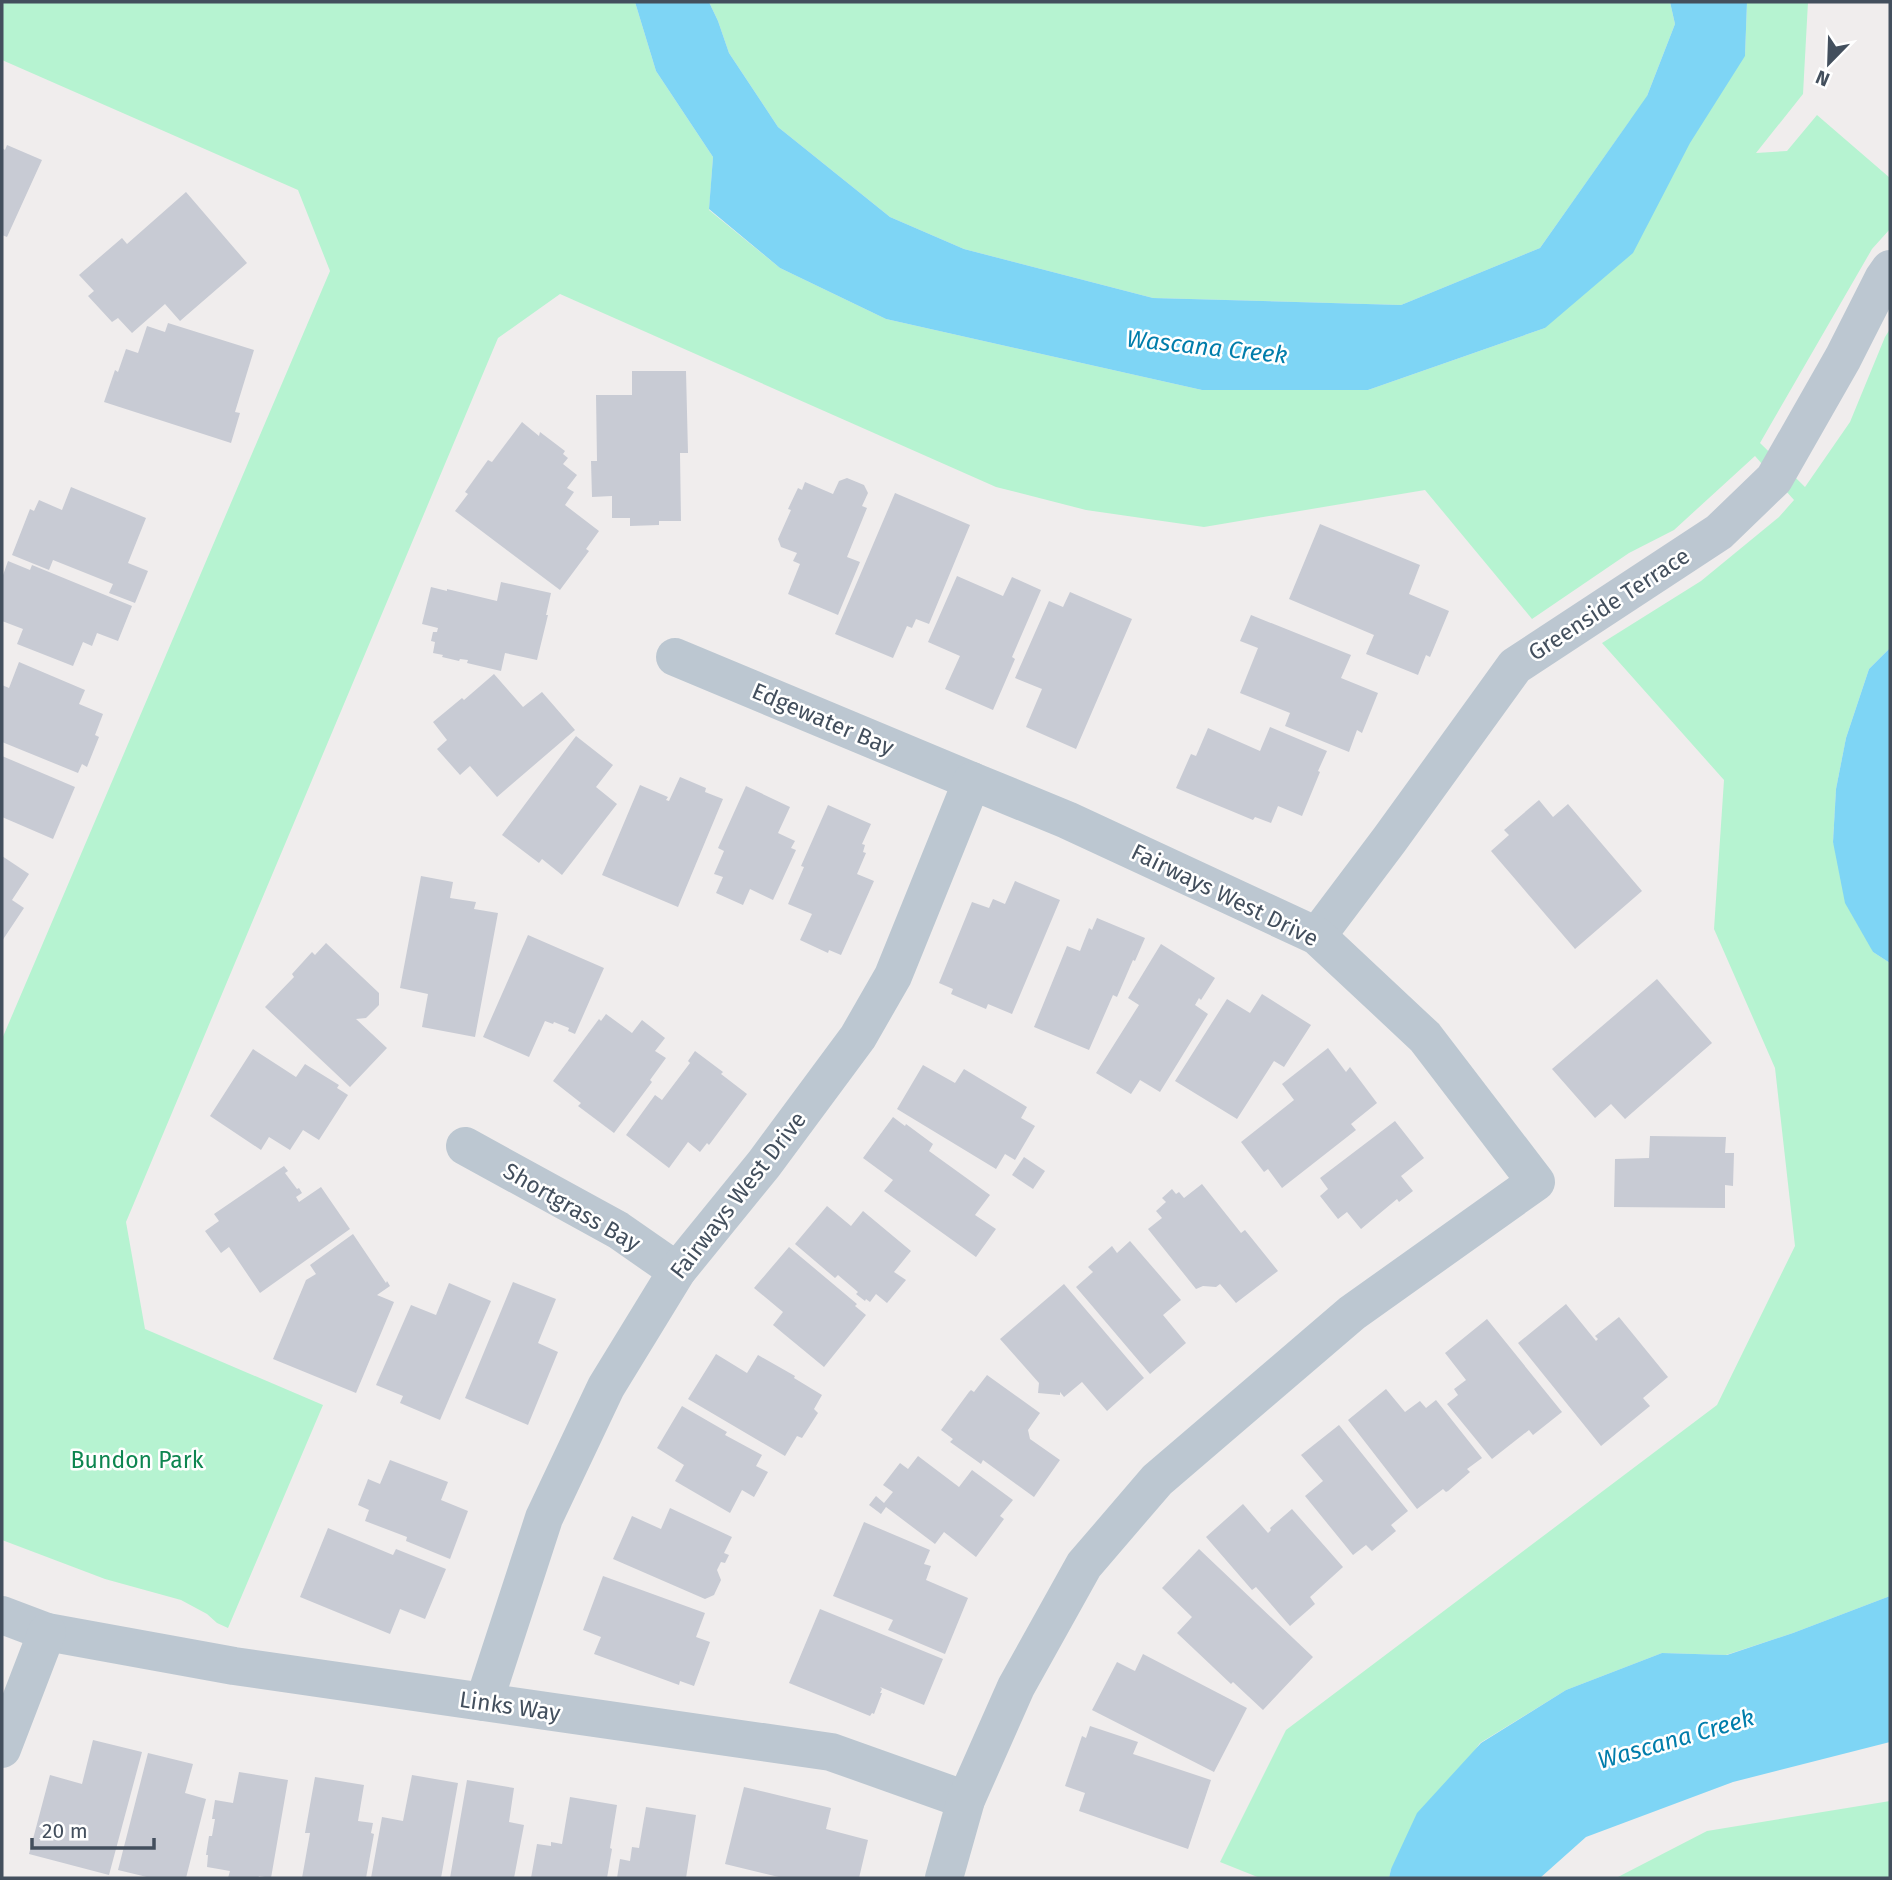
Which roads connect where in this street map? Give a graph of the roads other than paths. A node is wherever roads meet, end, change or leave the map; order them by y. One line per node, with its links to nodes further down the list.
1 (1890, 269): 4 (street, Greenside Terrace)
2 (674, 657): 3 (street, Edgewater Bay)
3 (972, 781): 4 (street, Fairways West Drive); 6 (street, Fairways West Drive)
4 (1317, 936): 11 (street, Fairways West Drive)
5 (465, 1146): 6 (street, Shortgrass Bay)
6 (677, 1271): 9 (street, Fairways West Drive)
7 (2, 1615): 8 (street, Links Way)
8 (47, 1632): 9 (street, Links Way); 10 (street)
9 (484, 1702): 11 (street, Links Way)
10 (2, 1749)
11 (966, 1800): 12 (street, Fairways West Drive)
12 (944, 1878)

